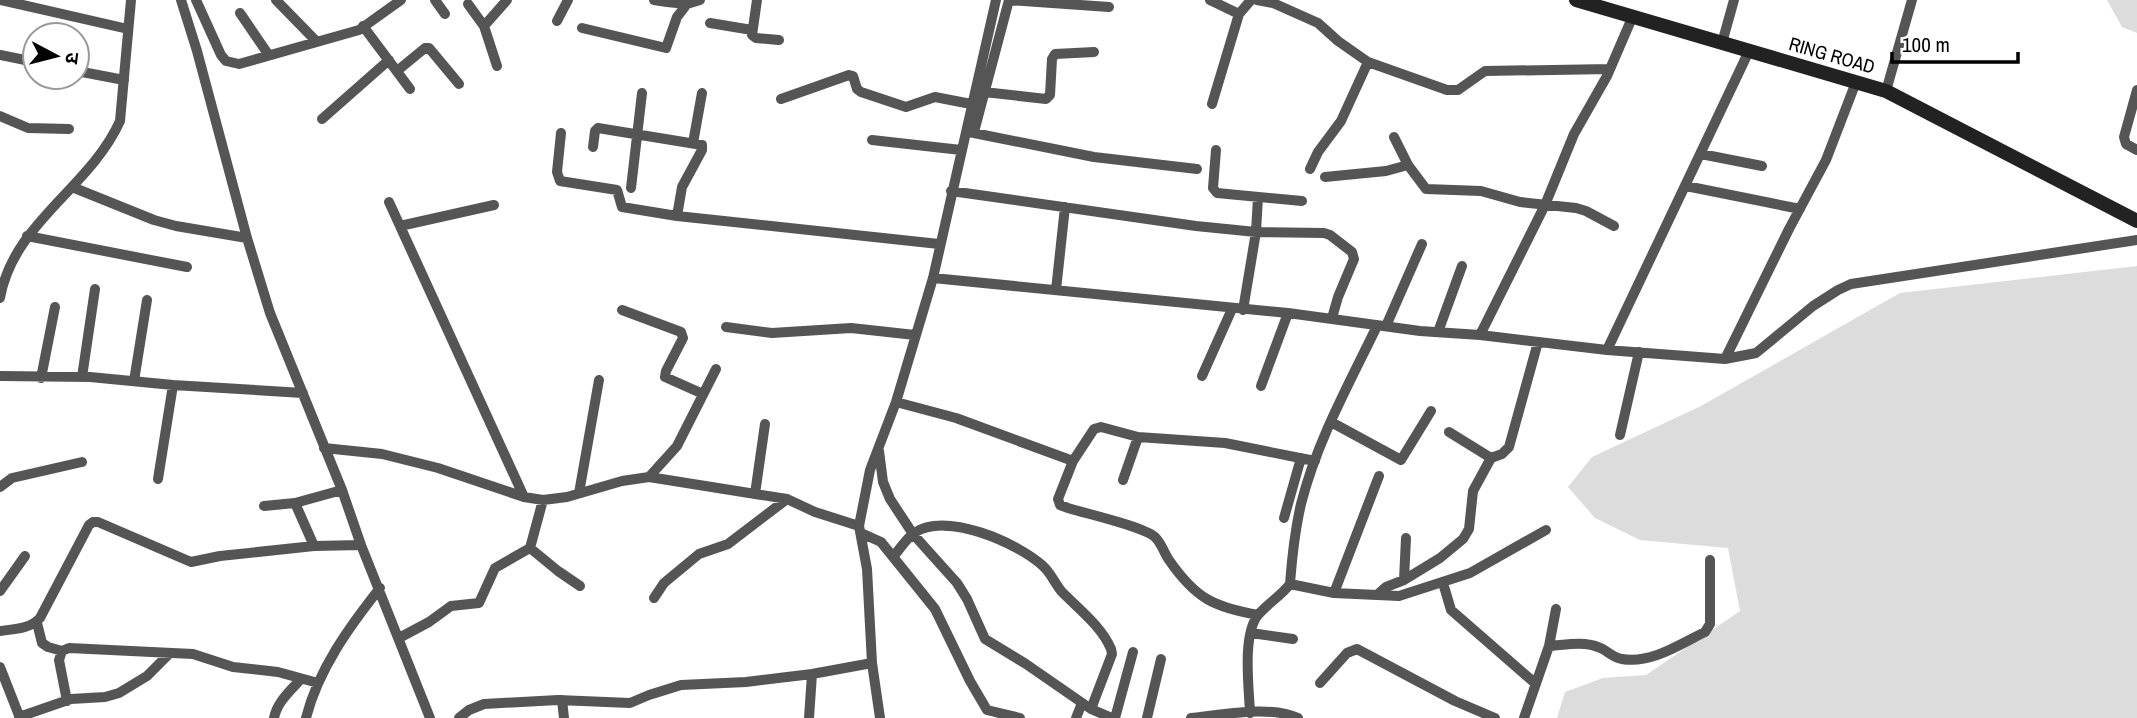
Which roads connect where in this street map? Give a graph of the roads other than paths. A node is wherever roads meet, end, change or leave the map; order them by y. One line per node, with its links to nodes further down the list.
1 (1, 0): 24 (street); 34 (street)
2 (131, 0): 34 (street)
3 (181, 0): 98 (street)
4 (196, 0): 41 (street)
5 (276, 0): 37 (street)
6 (401, 0): 31 (street)
7 (435, 0): 26 (street)
8 (507, 0): 32 (street)
9 (568, 0): 29 (street)
10 (654, 0): 19 (street)
11 (700, 0): 22 (street)
12 (996, 0): 60 (street)
13 (1210, 0): 27 (street)
14 (1251, 0): 27 (street)
15 (1257, 0): 45 (street)
16 (1577, 0): 28 (street, RING ROAD)
17 (1734, 0): 38 (street)
18 (1912, 0): 55 (street)
19 (667, 1): 22 (street)
20 (754, 1): 35 (street)
21 (468, 4): 32 (street)
22 (687, 4): 33 (street)
23 (1108, 7): 56 (street)
24 (0, 9)
25 (240, 13): 41 (street)
26 (445, 14)
27 (1239, 15): 61 (street)
28 (1632, 18): 38 (street, RING ROAD); 47 (street)
29 (557, 21)
30 (710, 23): 35 (street)
31 (363, 26): 37 (street); 44 (street)
32 (484, 26): 46 (street)
33 (582, 28)
34 (128, 29): 50 (street)
35 (752, 30): 36 (street)
36 (779, 40)
37 (316, 41): 41 (street)
38 (1722, 43): 39 (street, RING ROAD)
39 (1749, 51): 51 (street, RING ROAD); 75 (street)
40 (1094, 52): 56 (street)
41 (268, 54)
42 (0, 55): 43 (street)
43 (21, 59)
44 (389, 60): 48 (street); 63 (street)
45 (1368, 62): 47 (street); 79 (street)
46 (497, 66)
47 (1610, 69): 89 (street)
48 (397, 71): 52 (street); 53 (street)
49 (91, 74): 50 (street)
50 (124, 80): 82 (street)
51 (1856, 82): 55 (street, RING ROAD); 91 (street)
52 (459, 84)
53 (410, 89)
54 (2137, 90): 74 (street)
55 (1886, 91): 93 (street, RING ROAD)
56 (984, 92): 65 (street)
57 (642, 93): 67 (street)
58 (702, 93): 70 (street)
59 (781, 99): 60 (street)
60 (971, 104): 65 (street)
61 (1212, 104)
62 (0, 116): 64 (street)
63 (322, 119)
64 (69, 129)
65 (969, 132): 72 (street); 78 (street)
66 (561, 133): 92 (street)
67 (638, 135): 70 (street); 71 (street); 83 (street)
68 (1394, 137): 76 (street)
69 (873, 140): 72 (street)
70 (694, 143): 92 (street)
71 (593, 147)
72 (961, 150): 84 (street)
73 (1216, 150): 85 (street)
74 (2137, 150)
75 (1701, 154): 77 (street); 81 (street)
76 (1408, 165): 80 (street); 89 (street)
77 (1762, 166)
78 (1197, 169)
79 (1310, 169)
80 (1325, 177)
81 (1686, 186): 91 (street); 120 (street)
82 (72, 187): 97 (street); 98 (street)
83 (631, 188)
84 (951, 191): 90 (street); 100 (street)
85 (1258, 197): 86 (street); 96 (street)
86 (1302, 201)
87 (389, 202): 94 (street)
88 (494, 205): 94 (street)
89 (1545, 205): 95 (street); 118 (street)
90 (1065, 207): 96 (street); 106 (street)
91 (1800, 209): 122 (street)
92 (677, 216): 100 (street)
93 (2137, 221)
94 (400, 226): 156 (street)
95 (1614, 226)
96 (1256, 232): 110 (street); 113 (street)
97 (27, 236): 103 (street); 107 (street)
98 (247, 238): 132 (street)
99 (2137, 240): 122 (street)
100 (939, 244): 104 (street)
101 (1422, 244): 114 (street)
102 (1462, 266): 116 (street)
103 (187, 267)
104 (933, 278): 106 (street); 117 (street)
105 (95, 289): 127 (street)
106 (1056, 290): 110 (street)
107 (0, 298)
108 (147, 300): 129 (street)
109 (55, 307): 126 (street)
110 (1237, 309): 112 (street); 125 (street)
111 (622, 310): 133 (street)
112 (1288, 313): 113 (street); 131 (street)
113 (1332, 318): 114 (street)
114 (1382, 326): 116 (street); 136 (street)
115 (726, 327): 117 (street)
116 (1438, 332): 118 (street)
117 (915, 335): 134 (street)
118 (1480, 335): 119 (street)
119 (1538, 342): 120 (street); 144 (street)
120 (1607, 350): 121 (street)
121 (1639, 352): 122 (street); 139 (street)
122 (1725, 359)
123 (716, 369): 133 (street)
124 (0, 376): 126 (street)
125 (1202, 376)
126 (41, 377): 127 (street)
127 (82, 377): 129 (street)
128 (599, 380): 154 (street)
129 (134, 382): 130 (street)
130 (173, 385): 132 (street); 150 (street)
131 (1261, 386)
132 (303, 393): 142 (street)
133 (703, 394): 149 (street)
134 (896, 402): 141 (street); 145 (street)
135 (1431, 411): 136 (street)
136 (1331, 422): 146 (street)
137 (765, 424): 155 (street)
138 (1449, 432): 144 (street)
139 (1620, 435)
140 (1138, 437): 143 (street); 145 (street); 151 (street)
141 (879, 447): 162 (street); 164 (street)
142 (324, 448): 153 (street); 156 (street)
143 (1301, 458): 146 (street); 161 (street)
144 (1491, 458): 172 (street)
145 (1073, 461): 182 (street)
146 (1315, 461): 174 (street)
147 (82, 462): 152 (street)
148 (1379, 476): 178 (street)
149 (649, 477): 154 (street); 155 (street)
150 (158, 479)
151 (1123, 480)
152 (0, 487)
153 (342, 491): 159 (street); 166 (street)
154 (579, 493): 158 (street)
155 (755, 494): 157 (street)
156 (524, 497): 158 (street)
157 (787, 499): 162 (street); 180 (street)
158 (543, 500): 168 (street)
159 (295, 503): 160 (street); 167 (street)
160 (264, 506)
161 (1284, 518)
162 (860, 530): 170 (street); 193 (street)
163 (1546, 530): 173 (street)
164 (913, 534): 170 (street); 203 (street); 203 (street)
165 (1406, 538): 172 (street)
166 (362, 545): 167 (street); 176 (street)
167 (314, 546): 183 (street)
168 (530, 548): 175 (street); 186 (street)
169 (26, 556): 177 (street)
170 (892, 557): 205 (street)
171 (1710, 560): 188 (street)
172 (1404, 580): 179 (street)
173 (1443, 583): 179 (street); 199 (street)
174 (1290, 584): 178 (street); 182 (street)
175 (580, 586)
176 (380, 588): 186 (street); 198 (street)
177 (0, 591)
178 (1334, 593): 179 (street)
179 (1377, 595)
180 (654, 598)
181 (1556, 610): 188 (street)
182 (1258, 615): 185 (street)
183 (37, 622): 184 (street); 189 (street)
184 (0, 631)
185 (1251, 633): 187 (street); 204 (street)
186 (399, 638): 200 (street)
187 (1293, 639)
188 (1549, 646): 199 (street)
189 (62, 651): 191 (street); 202 (street)
190 (1133, 652): 217 (street)
191 (170, 653): 196 (street); 202 (street)
192 (1161, 659): 218 (street)
193 (872, 663): 195 (street); 214 (street)
194 (0, 667): 206 (street)
195 (812, 674): 201 (street); 213 (street)
196 (301, 679): 198 (street); 207 (street)
197 (1320, 683): 221 (street)
198 (318, 684): 208 (street)
199 (1536, 684): 222 (street)
200 (424, 699): 209 (street); 210 (street)
201 (562, 700): 211 (street); 212 (street)
202 (67, 701): 206 (street)
203 (1086, 706): 216 (street); 217 (street)
204 (1250, 713): 219 (street); 220 (street)
205 (983, 714): 215 (street)
206 (19, 717)
207 (274, 718)
208 (306, 718)
209 (430, 718)
210 (438, 718)
211 (459, 718)
212 (564, 718)
213 (809, 718)
214 (880, 718)
215 (1020, 718)
216 (1076, 718)
217 (1113, 718)
218 (1147, 718)
219 (1191, 718)
220 (1298, 718)
221 (1495, 718)
222 (1524, 718)

